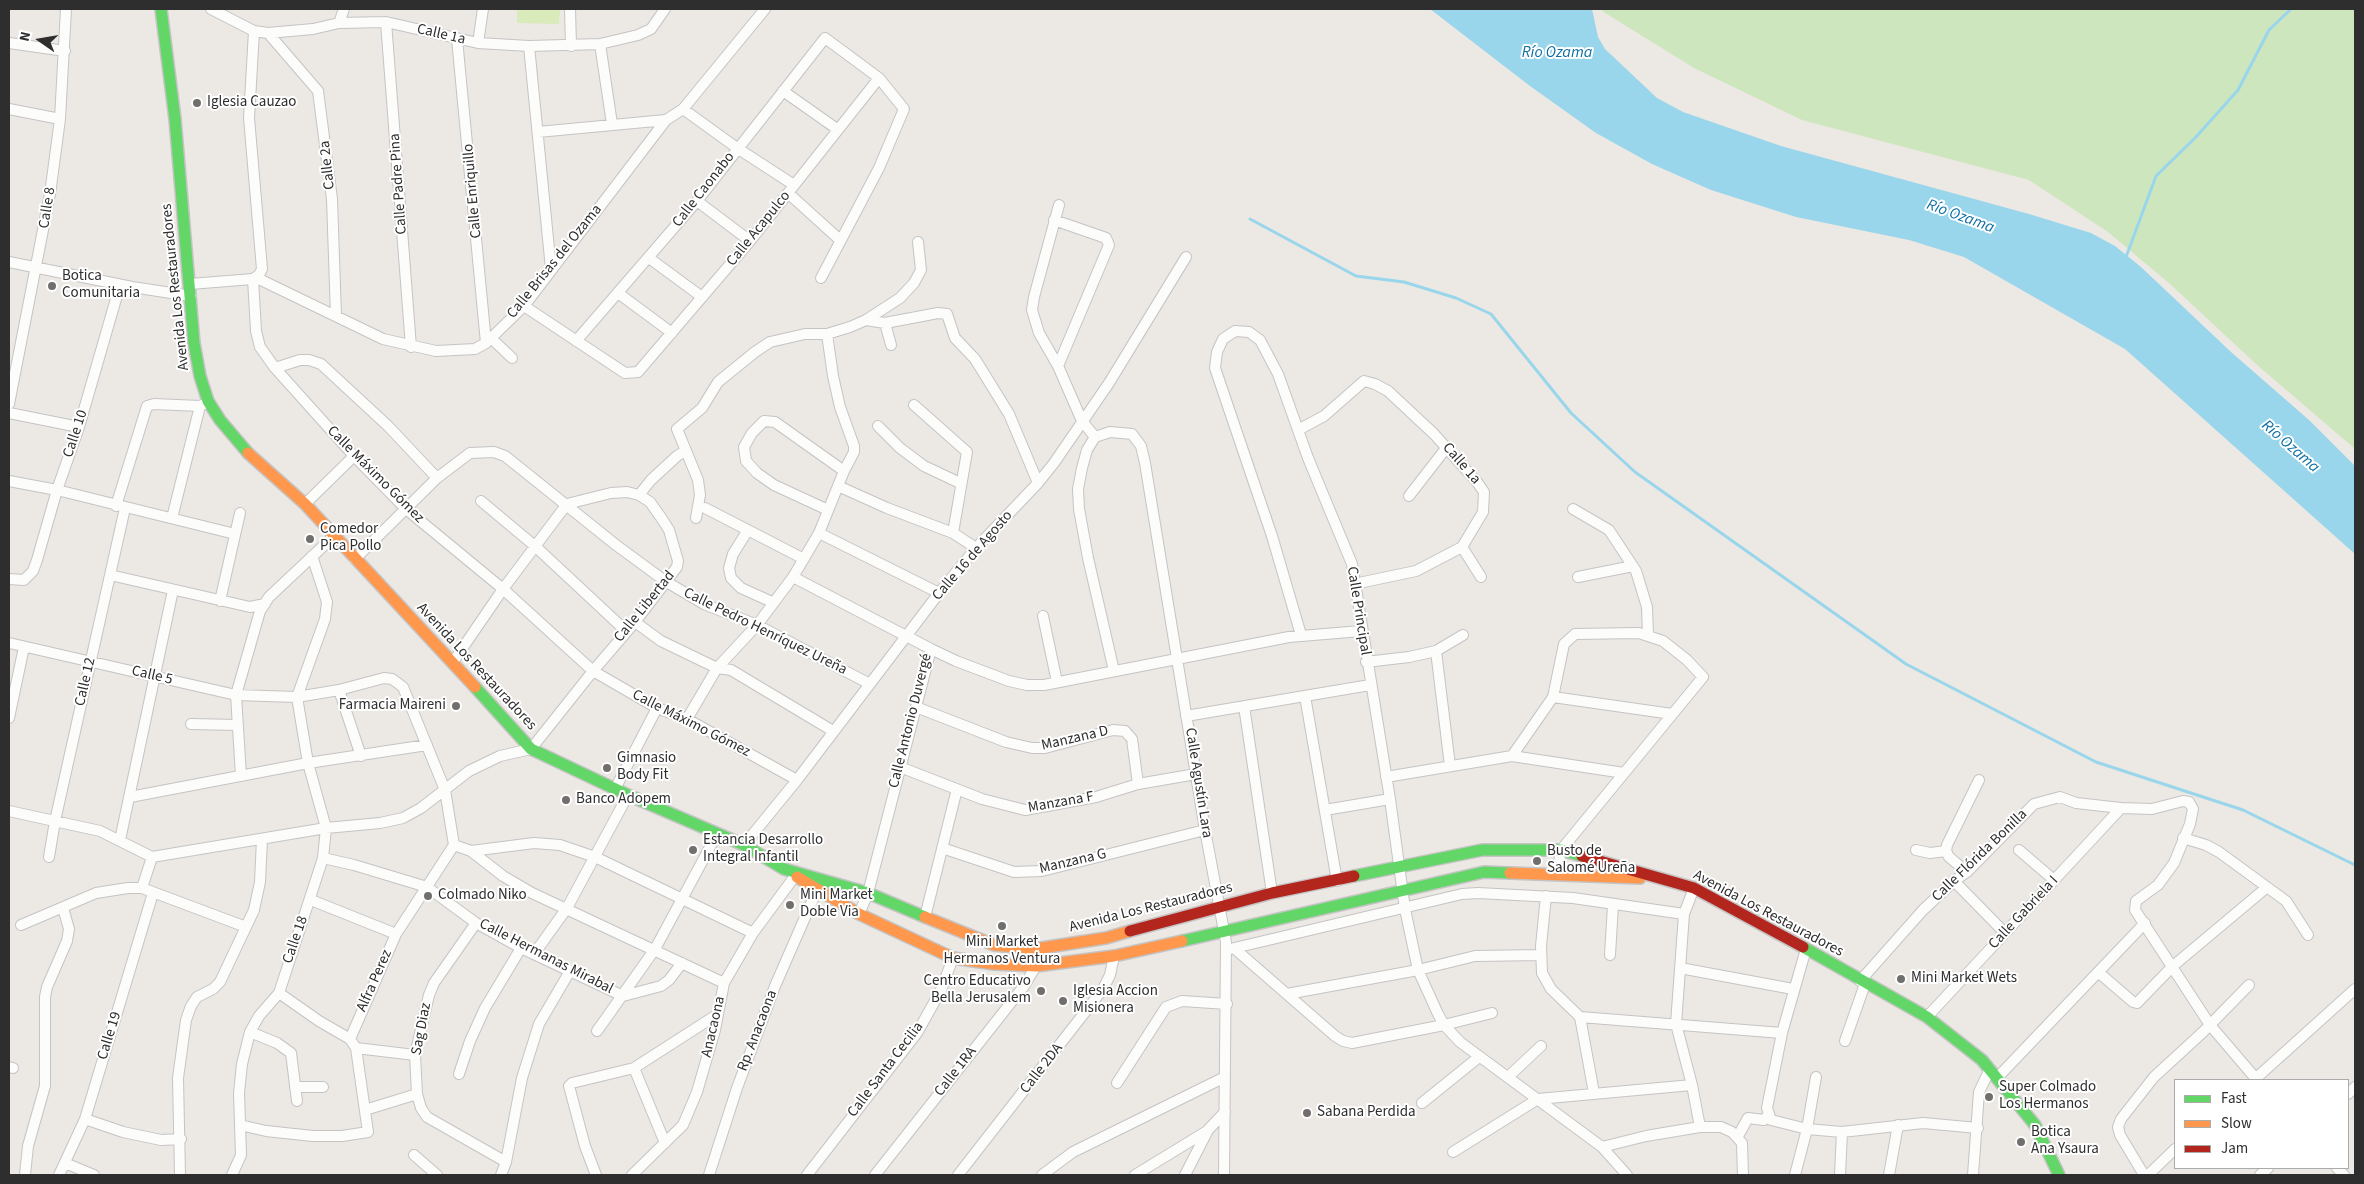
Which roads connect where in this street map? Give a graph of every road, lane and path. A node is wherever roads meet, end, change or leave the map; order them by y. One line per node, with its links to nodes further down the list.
1 (66, 9): 19 (street, Calle 8)
2 (161, 9): 45 (street, Avenida Los Restauradores)
3 (211, 9): 11 (street, Calle 1a)
4 (344, 9): 10 (street)
5 (482, 9): 15 (street)
6 (570, 9): 18 (street)
7 (665, 9): 16 (street, Calle 1a)
8 (765, 9): 23 (street, Calle Brisas del Ozama)
9 (386, 22): 10 (street, Calle 1a); 13 (street, Calle 1a); 57 (street, Calle Padre Pina)
10 (339, 23): 12 (street, Calle 1a)
11 (254, 31): 12 (street, Calle 1a); 42 (street, Calle Máximo Gómez)
12 (268, 33): 49 (street, Calle 2a)
13 (457, 39): 15 (street, Calle 1a); 54 (street, Calle Enriquillo)
14 (9, 43): 19 (street)
15 (478, 43): 17 (street, Calle 1a)
16 (600, 44): 18 (street, Calle 1a); 26 (street)
17 (529, 46): 18 (street, Calle 1a); 28 (street)
18 (571, 46)
19 (65, 51): 24 (street, Calle 8)
20 (879, 78): 21 (street, Calle Caonabo); 27 (street, Calle Acapulco); 34 (street)
21 (783, 91): 27 (street); 29 (street, Calle Caonabo)
22 (9, 109): 24 (street)
23 (683, 109): 25 (street, Calle Brisas del Ozama); 29 (street)
24 (60, 119): 40 (street, Calle 8)
25 (666, 120): 26 (street); 41 (street, Calle Brisas del Ozama)
26 (612, 124): 28 (street)
27 (837, 129): 30 (street, Calle Acapulco)
28 (538, 132): 41 (street)
29 (737, 148): 30 (street); 31 (street, Calle Caonabo)
30 (791, 189): 34 (street); 35 (street, Calle Acapulco)
31 (697, 201): 35 (street); 38 (street, Calle Caonabo)
32 (1059, 205): 33 (street)
33 (1054, 220): 59 (street); 59 (street)
34 (840, 240): 43 (street)
35 (750, 241): 47 (street, Calle Acapulco)
36 (918, 242): 50 (street)
37 (1186, 257): 65 (street, Calle 16 de Agosto)
38 (649, 258): 46 (street, Calle Caonabo); 47 (street)
39 (9, 262): 40 (street, Calle Brisas del Ozama)
40 (37, 269): 44 (street, Calle Brisas del Ozama); 61 (street, Calle 8)
41 (551, 269): 48 (street, Calle Brisas del Ozama)
42 (253, 278): 45 (street, Calle Brisas del Ozama); 49 (street, Calle Brisas del Ozama); 60 (street, Calle Máximo Gómez)
43 (821, 278)
44 (120, 285): 45 (street, Calle Brisas del Ozama); 67 (street, Calle 10)
45 (191, 290): 62 (street, Avenida Los Restauradores)
46 (618, 293): 52 (street); 55 (street, Calle Caonabo)
47 (702, 298): 52 (street, Calle Acapulco)
48 (524, 306): 54 (street, Calle Brisas del Ozama); 55 (street)
49 (336, 316): 57 (street, Calle Brisas del Ozama)
50 (866, 320): 51 (street); 53 (street)
51 (884, 322): 56 (street); 77 (street)
52 (672, 333): 55 (street, Calle Acapulco)
53 (827, 334): 71 (street); 73 (street)
54 (488, 340): 57 (street, Calle Brisas del Ozama); 58 (street)
55 (576, 341)
56 (892, 345)
57 (411, 347)
58 (512, 358)
59 (1058, 366): 65 (street)
60 (274, 368): 72 (street, Calle Máximo Gómez); 74 (street)
61 (9, 404)
62 (204, 404): 83 (street, Avenida Los Restauradores); 85 (street, Calle 12); 91 (street)
63 (914, 405): 76 (street)
64 (9, 413): 67 (street)
65 (1082, 421): 69 (street); 77 (street, Calle 16 de Agosto)
66 (878, 426): 76 (street)
67 (79, 427): 79 (street, Calle 10)
68 (1298, 430): 70 (street, Calle 1a); 111 (street, Calle Principal); 125 (street, Calle Principal)
69 (1095, 437): 131 (street, Calle Agustín Lara); 137 (street)
70 (1446, 448): 81 (street); 99 (street, Calle 1a)
71 (685, 451): 80 (street); 92 (street)
72 (354, 456): 83 (street); 87 (street, Calle Máximo Gómez)
73 (844, 471): 78 (street); 89 (street)
74 (437, 478): 84 (street, Calle Pedro Henríquez Ureña); 87 (street, Calle Pedro Henríquez Ureña)
75 (9, 481): 79 (street)
76 (960, 482): 95 (street)
77 (1038, 483): 100 (street, Calle 16 de Agosto)
78 (838, 486): 89 (street); 95 (street)
79 (57, 490): 85 (street); 109 (street, Calle 10)
80 (639, 495): 84 (street); 110 (street, Calle Libertad)
81 (1409, 496)
82 (481, 501): 98 (street)
83 (304, 504): 97 (street, Avenida Los Restauradores)
84 (567, 504): 98 (street); 110 (street, Calle Pedro Henríquez Ureña)
85 (120, 507): 91 (street); 105 (street, Calle 12)
86 (705, 508): 93 (street)
87 (406, 509): 102 (street, Calle Pedro Henríquez Ureña); 112 (street, Calle Máximo Gómez)
88 (1573, 509): 104 (street)
89 (828, 510): 94 (street)
90 (240, 513): 96 (street)
91 (172, 518): 96 (street)
92 (696, 518)
93 (748, 530): 103 (street); 116 (street)
94 (819, 533): 103 (street); 114 (street)
95 (952, 533): 100 (street)
96 (235, 534): 115 (street)
97 (334, 536): 101 (street); 102 (street, Avenida Los Restauradores)
98 (536, 547): 112 (street); 121 (street)
99 (1462, 547): 107 (street); 111 (street, Calle 1a)
100 (976, 548): 114 (street, Calle 16 de Agosto)
101 (312, 556): 117 (street); 145 (street)
102 (355, 559): 133 (street, Avenida Los Restauradores)
103 (804, 559): 106 (street)
104 (1633, 566): 108 (street); 126 (street)
105 (110, 575): 113 (street); 132 (street, Calle 12)
106 (793, 576): 116 (street); 124 (street, Calle Antonio Duvergé)
107 (1481, 577)
108 (1578, 577)
109 (9, 579)
110 (665, 581): 119 (street, Calle Libertad); 120 (street, Calle Pedro Henríquez Ureña)
111 (1354, 584): 122 (street, Calle Principal)
112 (503, 589): 133 (street); 136 (street, Calle Máximo Gómez)
113 (173, 590): 115 (street); 138 (street)
114 (939, 593): 124 (street, Calle 16 de Agosto)
115 (220, 601): 117 (street)
116 (772, 602): 120 (street)
117 (265, 604): 143 (street)
118 (1043, 616): 139 (street)
119 (635, 622): 121 (street, Calle Libertad); 135 (street)
120 (757, 625): 135 (street); 140 (street, Calle Pedro Henríquez Ureña)
121 (626, 631): 136 (street, Calle Libertad)
122 (1361, 631): 125 (street); 134 (street, Calle Principal)
123 (1464, 635): 130 (street)
124 (908, 636): 129 (street, Calle Antonio Duvergé); 140 (street, Calle 16 de Agosto)
125 (1301, 636): 131 (street)
126 (1648, 636): 146 (street); 150 (street)
127 (9, 643): 128 (street, Calle 5)
128 (24, 647): 132 (street, Calle 5); 152 (street)
129 (931, 649): 139 (street); 148 (street, Calle Antonio Duvergé)
130 (1436, 651): 134 (street); 162 (street)
131 (1177, 658): 137 (street); 151 (street, Calle Agustín Lara)
132 (90, 662): 138 (street, Calle 5); 180 (street, Calle 12)
133 (453, 662): 158 (street, Avenida Los Restauradores)
134 (1366, 662): 141 (street, Calle Principal)
135 (717, 668): 153 (street); 156 (street)
136 (593, 670): 149 (street, Calle Máximo Gómez); 158 (street, Calle Libertad)
137 (1114, 671): 139 (street)
138 (155, 676): 143 (street, Calle 5); 175 (street)
139 (1057, 682)
140 (870, 684): 156 (street, Calle 16 de Agosto)
141 (1370, 685): 144 (street); 167 (street, Calle Principal)
142 (340, 690): 145 (street, Calle 5); 157 (street, Calle 5); 159 (street)
143 (236, 695): 145 (street, Calle 5); 155 (street)
144 (1306, 696): 147 (street); 178 (street)
145 (297, 697): 161 (street, Calle 18)
146 (1553, 697): 150 (street); 160 (street)
147 (1244, 706): 151 (street); 216 (street)
148 (916, 707): 163 (street, Calle Antonio Duvergé); 170 (street, Manzana D)
149 (657, 708): 153 (street, Calle Máximo Gómez); 171 (street)
150 (1672, 714): 164 (street)
151 (1186, 716): 165 (street, Calle Agustín Lara)
152 (9, 718)
153 (686, 718): 168 (street, Calle Máximo Gómez)
154 (191, 724): 155 (street)
155 (238, 725): 166 (street)
156 (833, 731): 168 (street, Calle 16 de Agosto)
157 (427, 744): 159 (street); 172 (street, Calle 5)
158 (531, 749): 171 (street, Avenida Los Restauradores); 172 (street)
159 (361, 756): 161 (street)
160 (1512, 756): 162 (street); 164 (street)
161 (313, 762): 166 (street); 181 (street, Calle 18)
162 (1450, 766): 167 (street)
163 (900, 767): 173 (street, Manzana F); 215 (street, Calle Antonio Duvergé)
164 (1624, 773): 190 (street)
165 (1196, 774): 170 (street, Manzana F); 182 (street, Calle Agustín Lara)
166 (241, 776): 175 (street)
167 (1386, 777): 176 (street, Calle Principal)
168 (797, 780): 188 (street, Calle 16 de Agosto)
169 (1979, 780): 194 (street)
170 (1138, 784): 173 (street, Manzana F)
171 (615, 789): 174 (street, Avenida Los Restauradores)
172 (445, 790): 181 (street); 187 (street, Calle 5)
173 (957, 790): 189 (street)
174 (628, 795): 183 (street, Avenida Los Restauradores); 197 (street)
175 (130, 797): 186 (street)
176 (1390, 799): 178 (street); 199 (street, Calle Principal)
177 (2121, 808): 184 (street, Calle Flórida Bonilla); 201 (street, Calle Flórida Bonilla); 205 (street, Calle Gabriela I)
178 (1325, 810): 206 (street)
179 (9, 811): 180 (street)
180 (55, 821): 186 (street); 195 (street, Calle 12)
181 (326, 828): 185 (street); 198 (street, Calle 18)
182 (1205, 830): 189 (street, Manzana G); 223 (street, Calle Agustín Lara)
183 (717, 834): 188 (street, Avenida Los Restauradores); 219 (street)
184 (2183, 838): 211 (street); 229 (street, Calle Flórida Bonilla)
185 (262, 839): 196 (street); 231 (street)
186 (120, 840): 196 (street)
187 (454, 845): 193 (street); 208 (street, Alfra Perez)
188 (744, 845): 200 (street, Avenida Los Restauradores)
189 (942, 848): 227 (street)
190 (1560, 850): 199 (street, Avenida Los Restauradores); 202 (street); 204 (street, Avenida Los Restauradores)
191 (1916, 850): 194 (street)
192 (2019, 850): 205 (street)
193 (471, 851): 197 (street); 222 (street)
194 (1946, 851): 201 (street)
195 (49, 857)
196 (152, 857): 209 (street)
197 (595, 857): 219 (street); 222 (street)
198 (323, 858): 208 (street, Calle Hermanas Mirabal); 218 (street, Calle 18)
199 (1398, 866): 206 (street, Avenida Los Restauradores); 213 (street, Calle Principal)
200 (784, 868): 203 (street); 215 (street, Avenida Los Restauradores)
201 (1968, 872): 207 (street, Calle Flórida Bonilla)
202 (1557, 875): 204 (street); 213 (street)
203 (795, 876): 212 (street); 233 (street, Anacaona)
204 (1657, 878): 210 (street, Avenida Los Restauradores)
205 (2054, 880): 234 (street, Calle Gabriela I)
206 (1337, 881): 216 (street, Avenida Los Restauradores)
207 (1954, 881): 234 (street); 253 (street, Calle Flórida Bonilla)
208 (427, 887): 228 (street, Calle Hermanas Mirabal); 235 (street, Alfra Perez)
209 (142, 888): 214 (street); 221 (street)
210 (1694, 888): 226 (street); 239 (street, Avenida Los Restauradores)
211 (2266, 888): 236 (street); 248 (street)
212 (817, 890): 225 (street); 324 (street, Rp. Anacaona)
213 (1402, 890): 224 (street, Calle Principal); 232 (street)
214 (153, 893): 231 (street); 298 (street, Calle 19)
215 (868, 893): 225 (street, Calle Antonio Duvergé); 227 (street, Avenida Los Restauradores)
216 (1272, 893): 223 (street, Avenida Los Restauradores)
217 (1546, 896): 220 (street); 224 (street); 242 (street)
218 (311, 900): 235 (street); 258 (street, Calle 18)
219 (681, 900): 233 (street); 238 (street)
220 (1613, 905): 226 (street); 243 (street)
221 (62, 908): 230 (street); 315 (street)
222 (567, 908): 238 (street); 241 (street)
223 (1220, 908): 227 (street, Avenida Los Restauradores); 232 (street, Calle Agustín Lara)
224 (1405, 908): 240 (street); 250 (street, Calle Principal)
225 (859, 914): 245 (street)
226 (1684, 914): 249 (street)
227 (925, 917)
228 (476, 923): 237 (street, Calle Hermanas Mirabal); 276 (street, Sag Diaz)
229 (2144, 923): 248 (street); 252 (street)
230 (21, 925)
231 (246, 927): 307 (street)
232 (1224, 930): 240 (street, Calle Agustín Lara); 244 (street)
233 (752, 933): 254 (street, Anacaona)
234 (2004, 933): 265 (street, Calle Gabriela I)
235 (396, 934): 272 (street, Alfra Perez)
236 (2308, 935)
237 (521, 948): 241 (street, Calle Hermanas Mirabal); 279 (street)
238 (655, 949): 246 (street); 260 (street)
239 (1806, 949): 253 (street, Avenida Los Restauradores); 256 (street)
240 (1231, 950): 259 (street); 261 (street, Calle Agustín Lara)
241 (534, 954): 251 (street, Calle Hermanas Mirabal)
242 (1541, 955): 250 (street); 264 (street)
243 (1610, 955)
244 (1114, 956): 247 (street); 327 (street, Calle 2DA)
245 (953, 958): 247 (street); 325 (street, Calle Santa Cecilia)
246 (682, 964): 254 (street); 260 (street, Calle Hermanas Mirabal)
247 (1036, 966): 326 (street, Calle 1RA)
248 (2173, 966): 252 (street); 268 (street)
249 (1680, 968): 256 (street); 266 (street)
250 (1418, 970): 259 (street); 267 (street, Calle Principal)
251 (570, 972): 260 (street, Calle Hermanas Mirabal); 313 (street)
252 (2098, 972): 280 (street)
253 (1862, 982): 265 (street, Avenida Los Restauradores); 273 (street)
254 (724, 983): 262 (street, Anacaona)
255 (2249, 985): 268 (street)
256 (1793, 989): 271 (street)
257 (2355, 989): 285 (street)
258 (279, 993): 270 (street, Calle 18); 272 (street)
259 (1287, 994): 267 (street)
260 (623, 996): 269 (street)
261 (1227, 1004): 281 (street, Calle Agustín Lara); 286 (street)
262 (718, 1014): 278 (street); 308 (street, Anacaona)
263 (1492, 1014): 267 (street)
264 (1580, 1017): 266 (street); 290 (street)
265 (1927, 1017): 280 (street, Avenida Los Restauradores)
266 (1676, 1024): 271 (street); 287 (street)
267 (1444, 1025): 277 (street, Calle Principal)
268 (2210, 1025): 284 (street); 339 (street)
269 (597, 1031)
270 (250, 1032): 288 (street); 299 (street, Calle 18)
271 (1782, 1033): 297 (street)
272 (350, 1039): 275 (street)
273 (1845, 1041)
274 (1541, 1046): 282 (street)
275 (356, 1048): 276 (street); 295 (street)
276 (415, 1055): 291 (street, Sag Diaz)
277 (1478, 1057): 282 (street, Calle Principal); 294 (street)
278 (634, 1068): 308 (street); 322 (street)
279 (459, 1074)
280 (1994, 1074): 302 (street); 338 (street, Avenida Los Restauradores)
281 (1226, 1077): 296 (street, Calle Agustín Lara); 328 (street)
282 (1508, 1077): 292 (street, Calle Principal)
283 (1816, 1077): 303 (street)
284 (2254, 1079)
285 (2256, 1079)
286 (1117, 1083)
287 (1692, 1085): 290 (street); 301 (street)
288 (295, 1087): 289 (street); 293 (street)
289 (323, 1087)
290 (1594, 1093): 292 (street)
291 (417, 1094): 295 (street); 313 (street, Sag Diaz)
292 (1538, 1099): 309 (street, Calle Principal); 311 (street)
293 (297, 1101)
294 (1422, 1103)
295 (364, 1110): 299 (street)
296 (1225, 1112): 304 (street); 331 (street, Calle Agustín Lara)
297 (1768, 1115): 303 (street); 306 (street)
298 (85, 1119): 307 (street); 314 (street, Calle 19)
299 (240, 1125): 319 (street, Calle 18)
300 (1898, 1125): 302 (street); 305 (street); 336 (street)
301 (1700, 1127): 306 (street); 309 (street)
302 (1978, 1128): 337 (street)
303 (1807, 1129): 305 (street); 334 (street)
304 (1207, 1131): 329 (street); 330 (street)
305 (1842, 1132): 335 (street)
306 (1738, 1136): 333 (street)
307 (181, 1139): 318 (street)
308 (666, 1143): 323 (street, Anacaona)
309 (1602, 1147): 332 (street, Calle Principal)
310 (2174, 1150): 340 (street)
311 (1453, 1152)
312 (414, 1156): 320 (street)
313 (506, 1162): 321 (street)
314 (65, 1163): 316 (street, Calle 19); 317 (street)
315 (25, 1175)
316 (59, 1175)
317 (94, 1175)
318 (180, 1175)
319 (232, 1175)
320 (437, 1175)
321 (501, 1175)
322 (596, 1175)
323 (632, 1175)
324 (709, 1175)
325 (807, 1175)
326 (875, 1175)
327 (958, 1175)
328 (1042, 1175)
329 (1135, 1175)
330 (1185, 1175)
331 (1224, 1175)
332 (1627, 1175)
333 (1743, 1175)
334 (1795, 1175)
335 (1840, 1175)
336 (1889, 1175)
337 (1973, 1175)
338 (2059, 1175)
339 (2144, 1175)
340 (2148, 1175)

